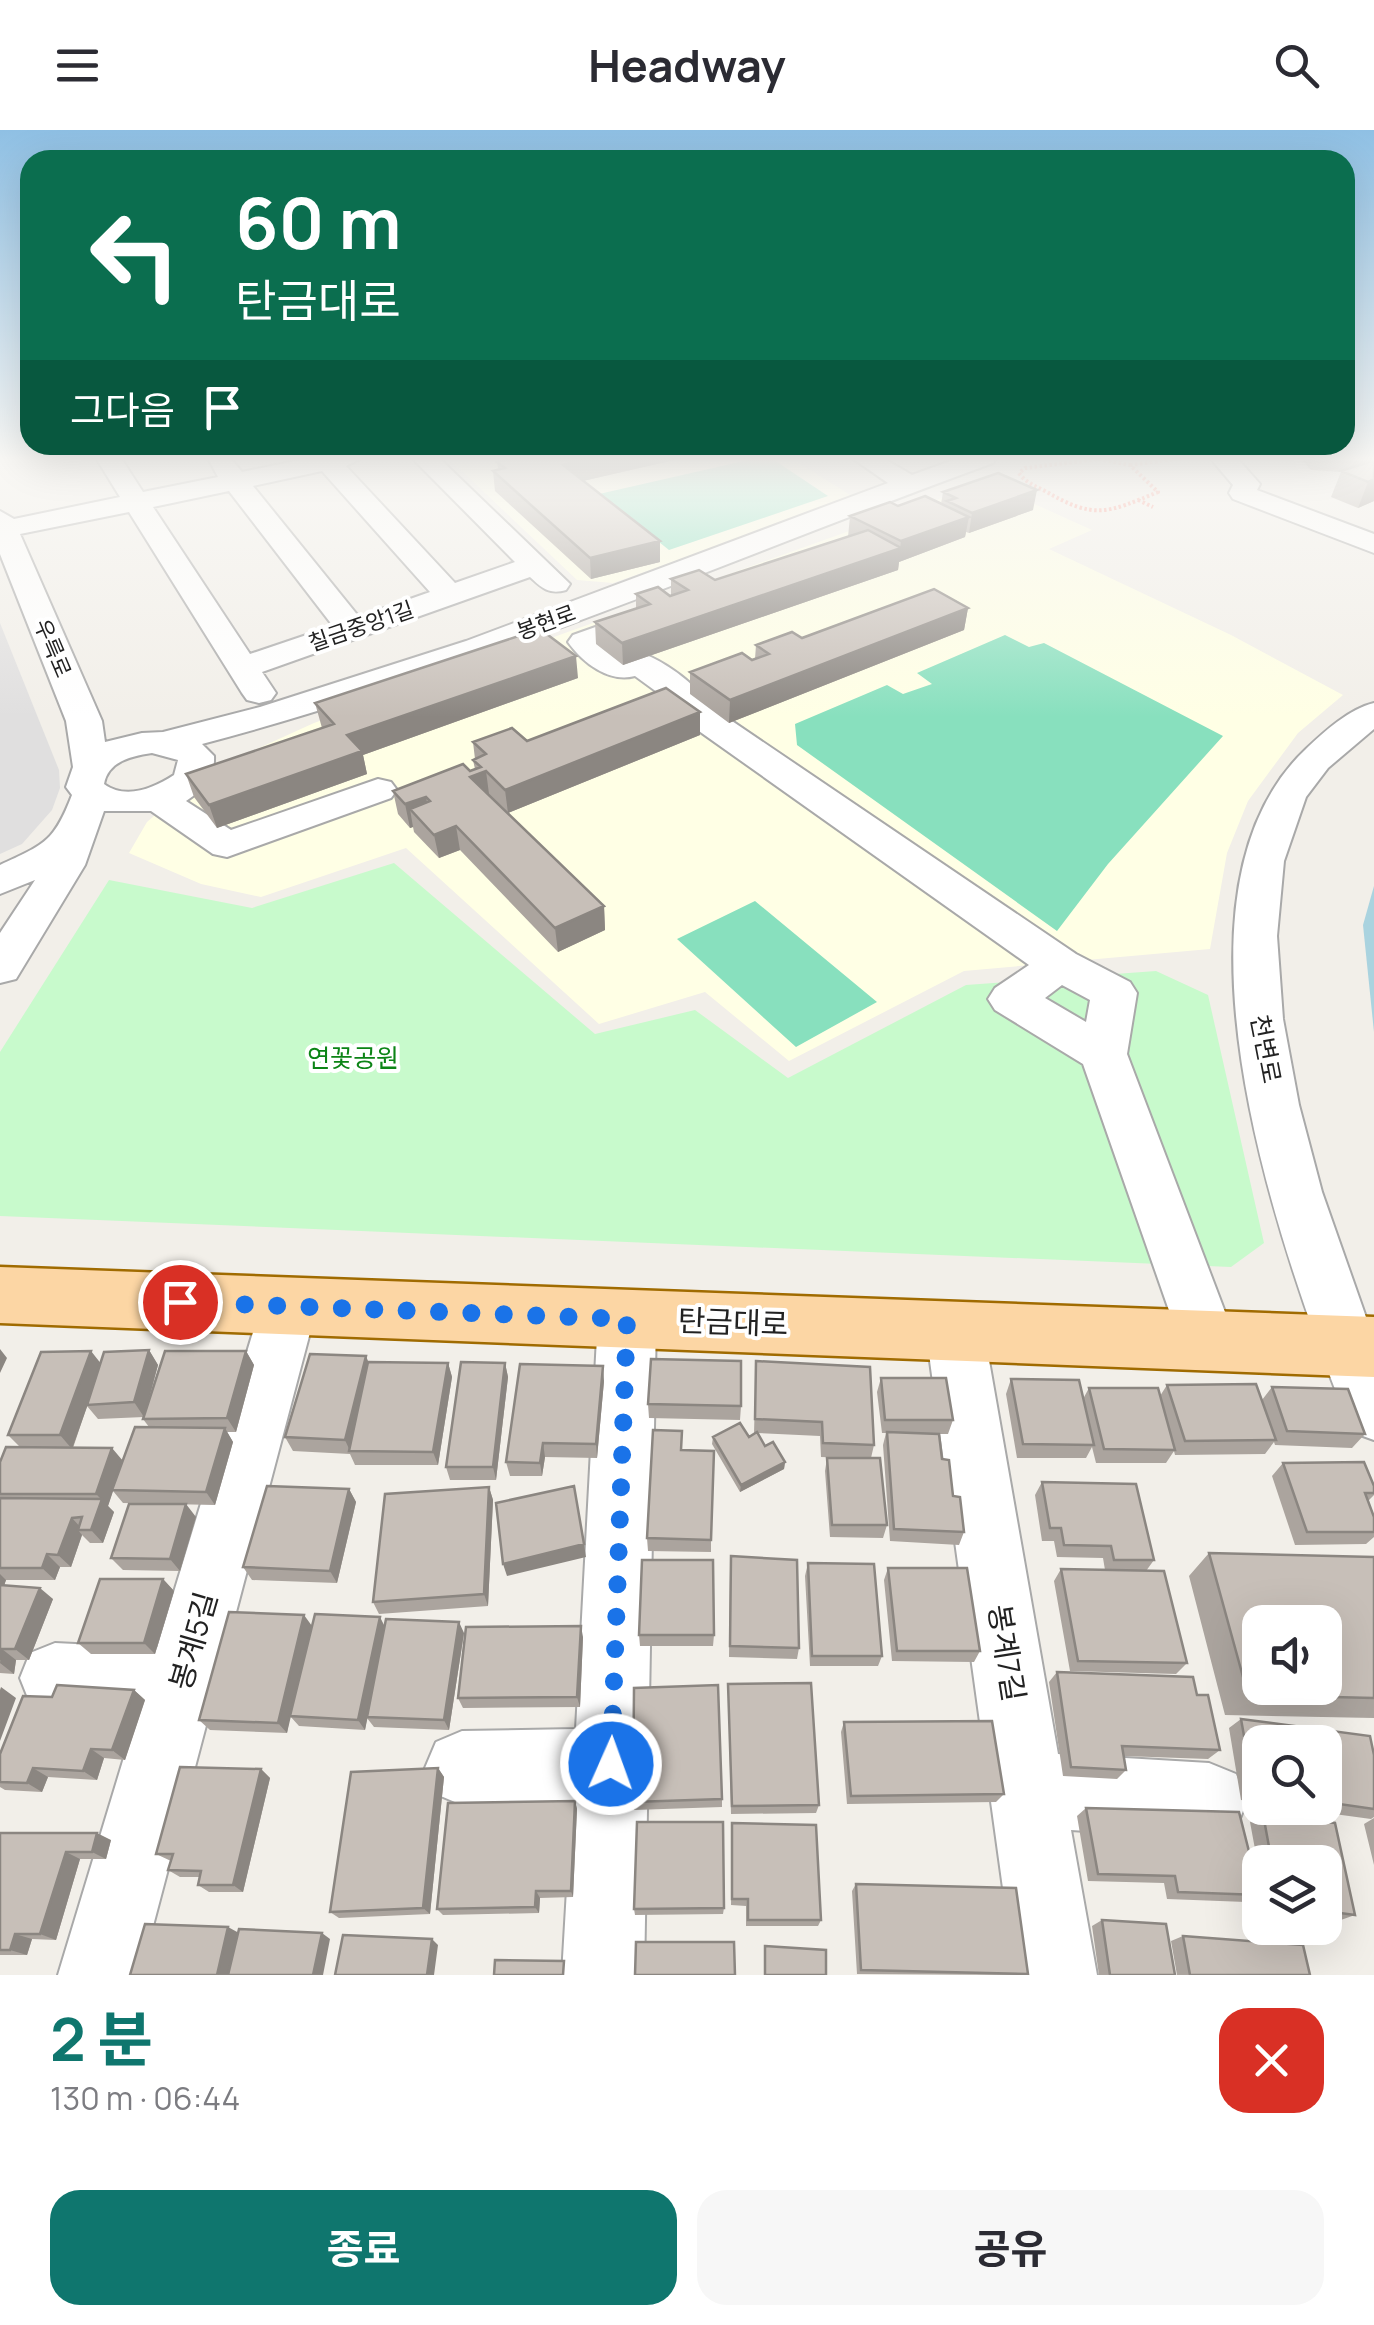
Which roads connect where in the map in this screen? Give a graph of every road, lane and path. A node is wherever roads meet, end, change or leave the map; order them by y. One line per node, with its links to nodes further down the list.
1 (10, 544): 20 (street, 우륵로)
2 (163, 544): 14 (street)
3 (284, 544): 13 (street)
4 (406, 544): 11 (street)
5 (514, 544): 10 (street)
6 (758, 544): 12 (street, 봉현로)
7 (832, 544): 16 (street)
8 (1343, 544): 9 (street)
9 (1372, 556)
10 (535, 564): 11 (street, 칠금중앙1길); 12 (street)
11 (450, 595): 13 (street, 칠금중앙1길)
12 (582, 609): 19 (street, 봉현로)
13 (352, 630): 14 (street, 칠금중앙1길)
14 (243, 668): 19 (street)
15 (715, 677): 16 (street)
16 (678, 696): 18 (street); 33 (street)
17 (1374, 713): 34 (street, 천변로)
18 (640, 715)
19 (275, 717): 21 (street, 봉현로)
20 (84, 721): 21 (street); 22 (street, 우륵로)
21 (167, 750): 22 (street); 24 (street)
22 (91, 781): 24 (street); 25 (street)
23 (378, 790): 24 (street)
24 (149, 801): 25 (street)
25 (70, 851): 26 (street); 27 (street)
26 (0, 882)
27 (16, 914): 28 (street)
28 (0, 968)
29 (0, 1295): 30 (main road, 탄금대로)
30 (289, 1306): 31 (main road, 탄금대로); 37 (street, 봉계5길)
31 (627, 1319): 32 (main road, 탄금대로); 38 (street)
32 (955, 1332): 33 (main road, 탄금대로); 40 (street, 봉계7길)
33 (1207, 1341): 34 (main road, 탄금대로)
34 (1360, 1347): 35 (street, 천변로)
35 (1374, 1412)
36 (55, 1678): 37 (street)
37 (181, 1685): 42 (street, 봉계5길)
38 (611, 1764): 39 (street); 43 (street)
39 (462, 1768)
40 (1027, 1790): 41 (street); 44 (street, 봉계7길)
41 (1209, 1801)
42 (98, 1975)
43 (603, 1975)
44 (1056, 1975)

